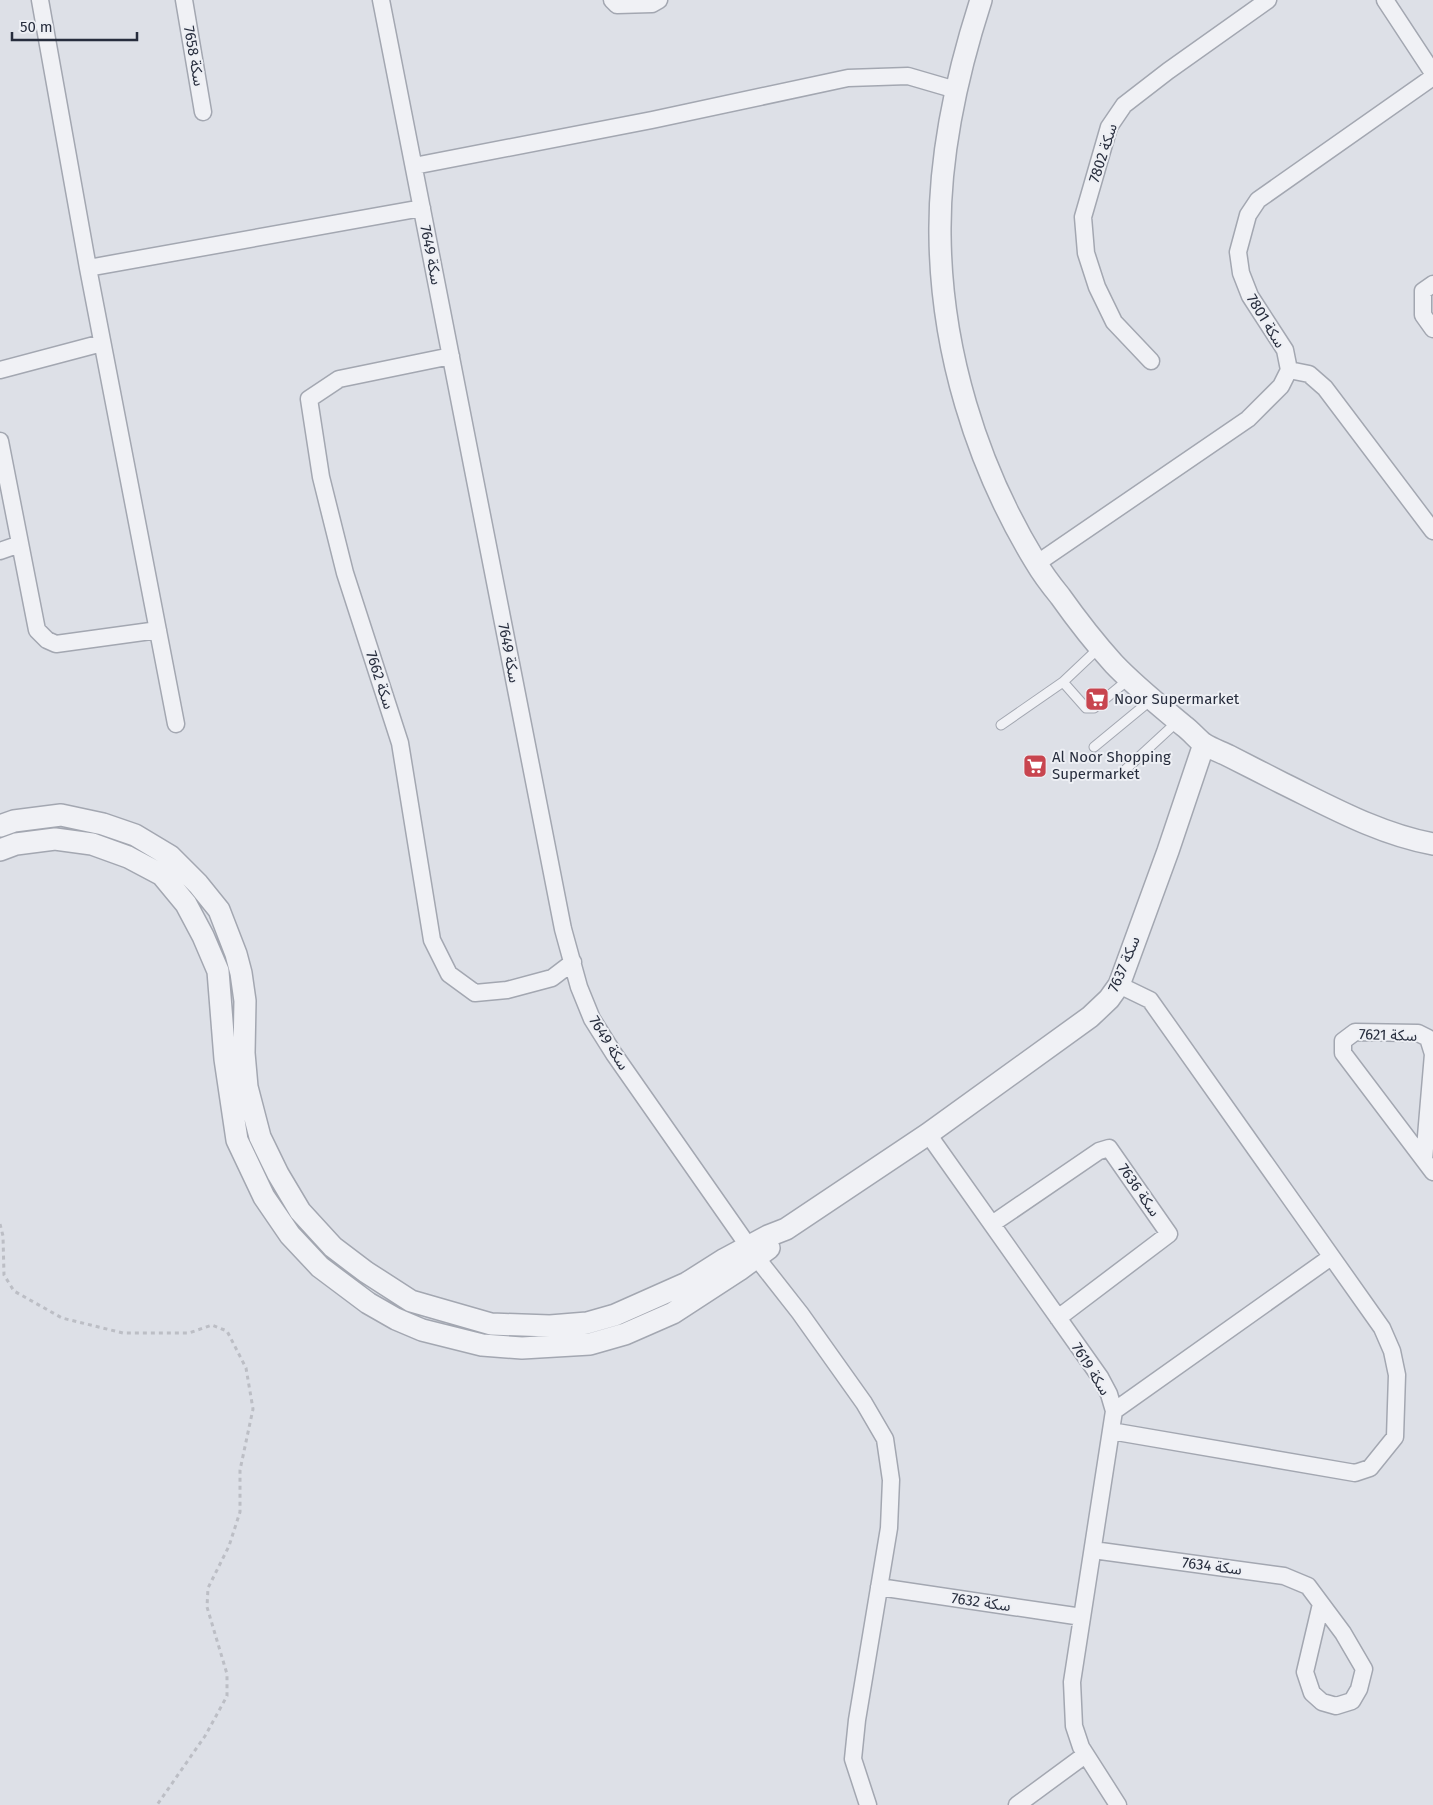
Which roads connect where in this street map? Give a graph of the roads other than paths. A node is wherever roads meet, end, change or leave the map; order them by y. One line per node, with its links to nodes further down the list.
1 (40, 0): 15 (street)
2 (184, 0): 12 (street, سكة 7658)
3 (381, 0): 13 (street, سكة 7649)
4 (612, 0): 5 (street)
5 (659, 0)
6 (981, 0): 11 (street)
7 (1268, 0): 20 (street, سكة 7802)
8 (1385, 0): 9 (street)
9 (1433, 73)
10 (1433, 77): 22 (street, سكة 7801)
11 (956, 90): 13 (street); 27 (street)
12 (203, 112)
13 (414, 166): 14 (street, سكة 7649)
14 (422, 208): 15 (street); 19 (street, سكة 7649)
15 (88, 268): 18 (street)
16 (1433, 284): 17 (street)
17 (1433, 329)
18 (102, 343): 21 (street); 28 (street)
19 (451, 356): 42 (street, سكة 7649); 42 (street, سكة 7662)
20 (1151, 361)
21 (0, 370)
22 (1289, 370): 24 (street); 27 (street)
23 (0, 441): 25 (street)
24 (1433, 532)
25 (20, 544): 26 (street); 28 (street)
26 (0, 551)
27 (1036, 564): 29 (street)
28 (158, 630): 34 (street)
29 (1100, 647): 30 (street); 31 (lane)
30 (1129, 679): 31 (lane); 32 (street)
31 (1063, 682): 35 (lane)
32 (1151, 699): 33 (street); 37 (lane)
33 (1178, 721): 36 (street); 38 (lane)
34 (176, 724)
35 (1001, 725)
36 (1204, 744): 40 (street); 43 (street, سكة 7637)
37 (1094, 747)
38 (1126, 769)
39 (0, 826): 47 (street)
40 (1433, 844)
41 (0, 850): 47 (street)
42 (573, 962): 47 (street, سكة 7649)
43 (1119, 984): 44 (street, سكة 7637); 48 (street)
44 (928, 1134): 46 (street, سكة 7619); 47 (street)
45 (1428, 1166): 45 (street, سكة 7621)
46 (992, 1224): 49 (street, سكة 7619); 49 (street, سكة 7636)
47 (752, 1252): 53 (street, سكة 7649)
48 (1331, 1257): 50 (street); 51 (street)
49 (1058, 1318): 50 (street, سكة 7619)
50 (1114, 1411): 51 (street, سكة 7619)
51 (1111, 1431): 52 (street, سكة 7619)
52 (1093, 1550): 54 (street, سكة 7634); 55 (street, سكة 7619)
53 (879, 1588): 55 (street, سكة 7632); 57 (street, سكة 7649)
54 (1321, 1604): 54 (street, سكة 7634)
55 (1082, 1617): 56 (street, سكة 7619)
56 (1085, 1755): 58 (street); 59 (street, سكة 7619)
57 (868, 1805)
58 (1017, 1805)
59 (1118, 1805)

